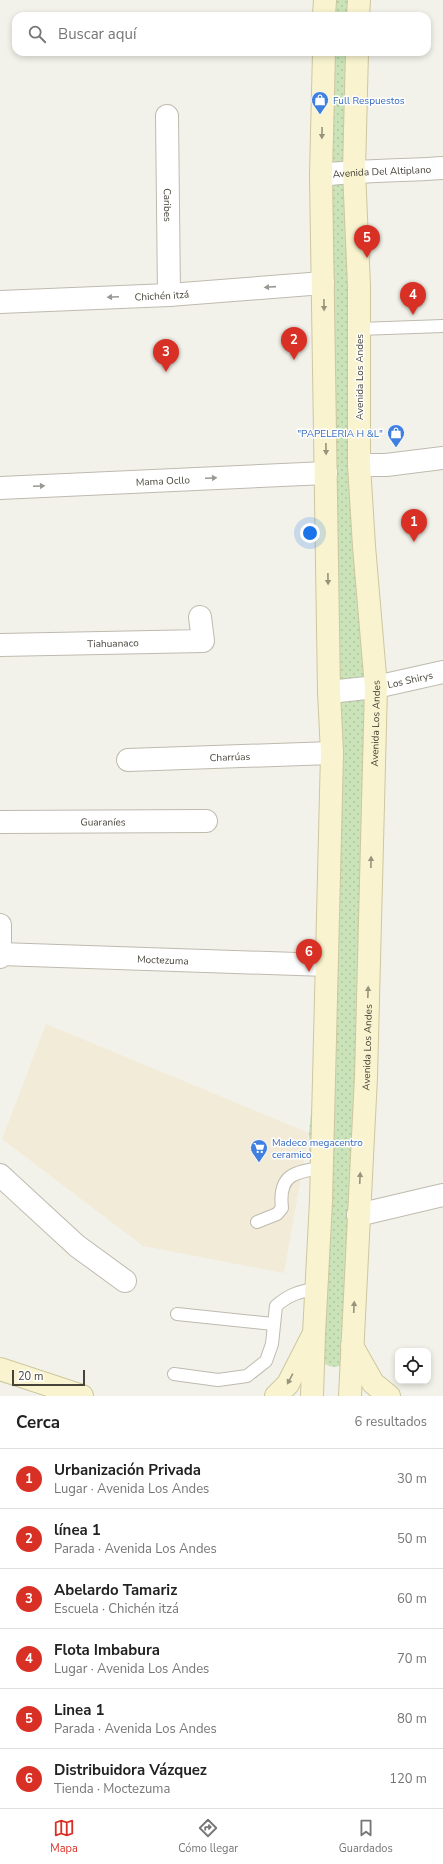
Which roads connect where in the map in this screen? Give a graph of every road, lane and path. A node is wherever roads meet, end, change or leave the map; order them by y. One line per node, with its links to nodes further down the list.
1 (324, 0): 3 (main road)
2 (359, 0): 4 (main road)
3 (324, 12)
4 (358, 12)
5 (324, 56): 10 (main road, one-way to 10)
6 (358, 56): 9 (main road, Avenida Los Andes)
7 (167, 116): 12 (street, Caribes)
8 (443, 168): 9 (street, Avenida Del Altiplano)
9 (354, 171): 10 (street, Avenida Del Altiplano); 15 (main road, Avenida Los Andes)
10 (321, 174): 11 (main road)
11 (323, 283): 12 (street, Chichén itzá, one-way to 12); 18 (main road, one-way to 18)
12 (170, 294): 13 (street, Chichén itzá, one-way to 13)
13 (0, 302)
14 (443, 326): 15 (lane)
15 (359, 329): 17 (main road, Avenida Los Andes)
16 (443, 458): 17 (street)
17 (359, 465): 23 (main road, Avenida Los Andes)
18 (326, 473): 19 (street, Mama Ocllo, one-way to 18); 24 (main road, one-way to 24)
19 (0, 488)
20 (200, 617): 21 (street, Tiahuanaco)
21 (0, 645)
22 (443, 672): 23 (street, Los Shirys)
23 (376, 687): 24 (street, Los Shirys); 35 (main road, Avenida Los Andes, one-way to 23)
24 (330, 692): 25 (main road)
25 (332, 753): 26 (street, Charrúas); 31 (main road)
26 (128, 760)
27 (206, 821): 28 (street, Guaraníes)
28 (0, 822)
29 (0, 925): 30 (street)
30 (0, 955): 31 (street, Moctezuma)
31 (326, 965): 32 (main road)
32 (322, 1168): 36 (lane); 38 (main road)
33 (0, 1175): 37 (street)
34 (443, 1195): 35 (street)
35 (358, 1215): 42 (main road, Avenida Los Andes, one-way to 35)
36 (258, 1222)
37 (124, 1281)
38 (316, 1289): 40 (lane); 41 (main road)
39 (177, 1314): 40 (lane)
40 (273, 1324): 44 (lane)
41 (314, 1334): 46 (main road, one-way to 46); 47 (main road)
42 (352, 1346): 48 (main road, Avenida Los Andes); 49 (main road)
43 (0, 1369): 45 (main road)
44 (174, 1374)
45 (82, 1396)
46 (276, 1396)
47 (312, 1396)
48 (350, 1396)
49 (389, 1396)

